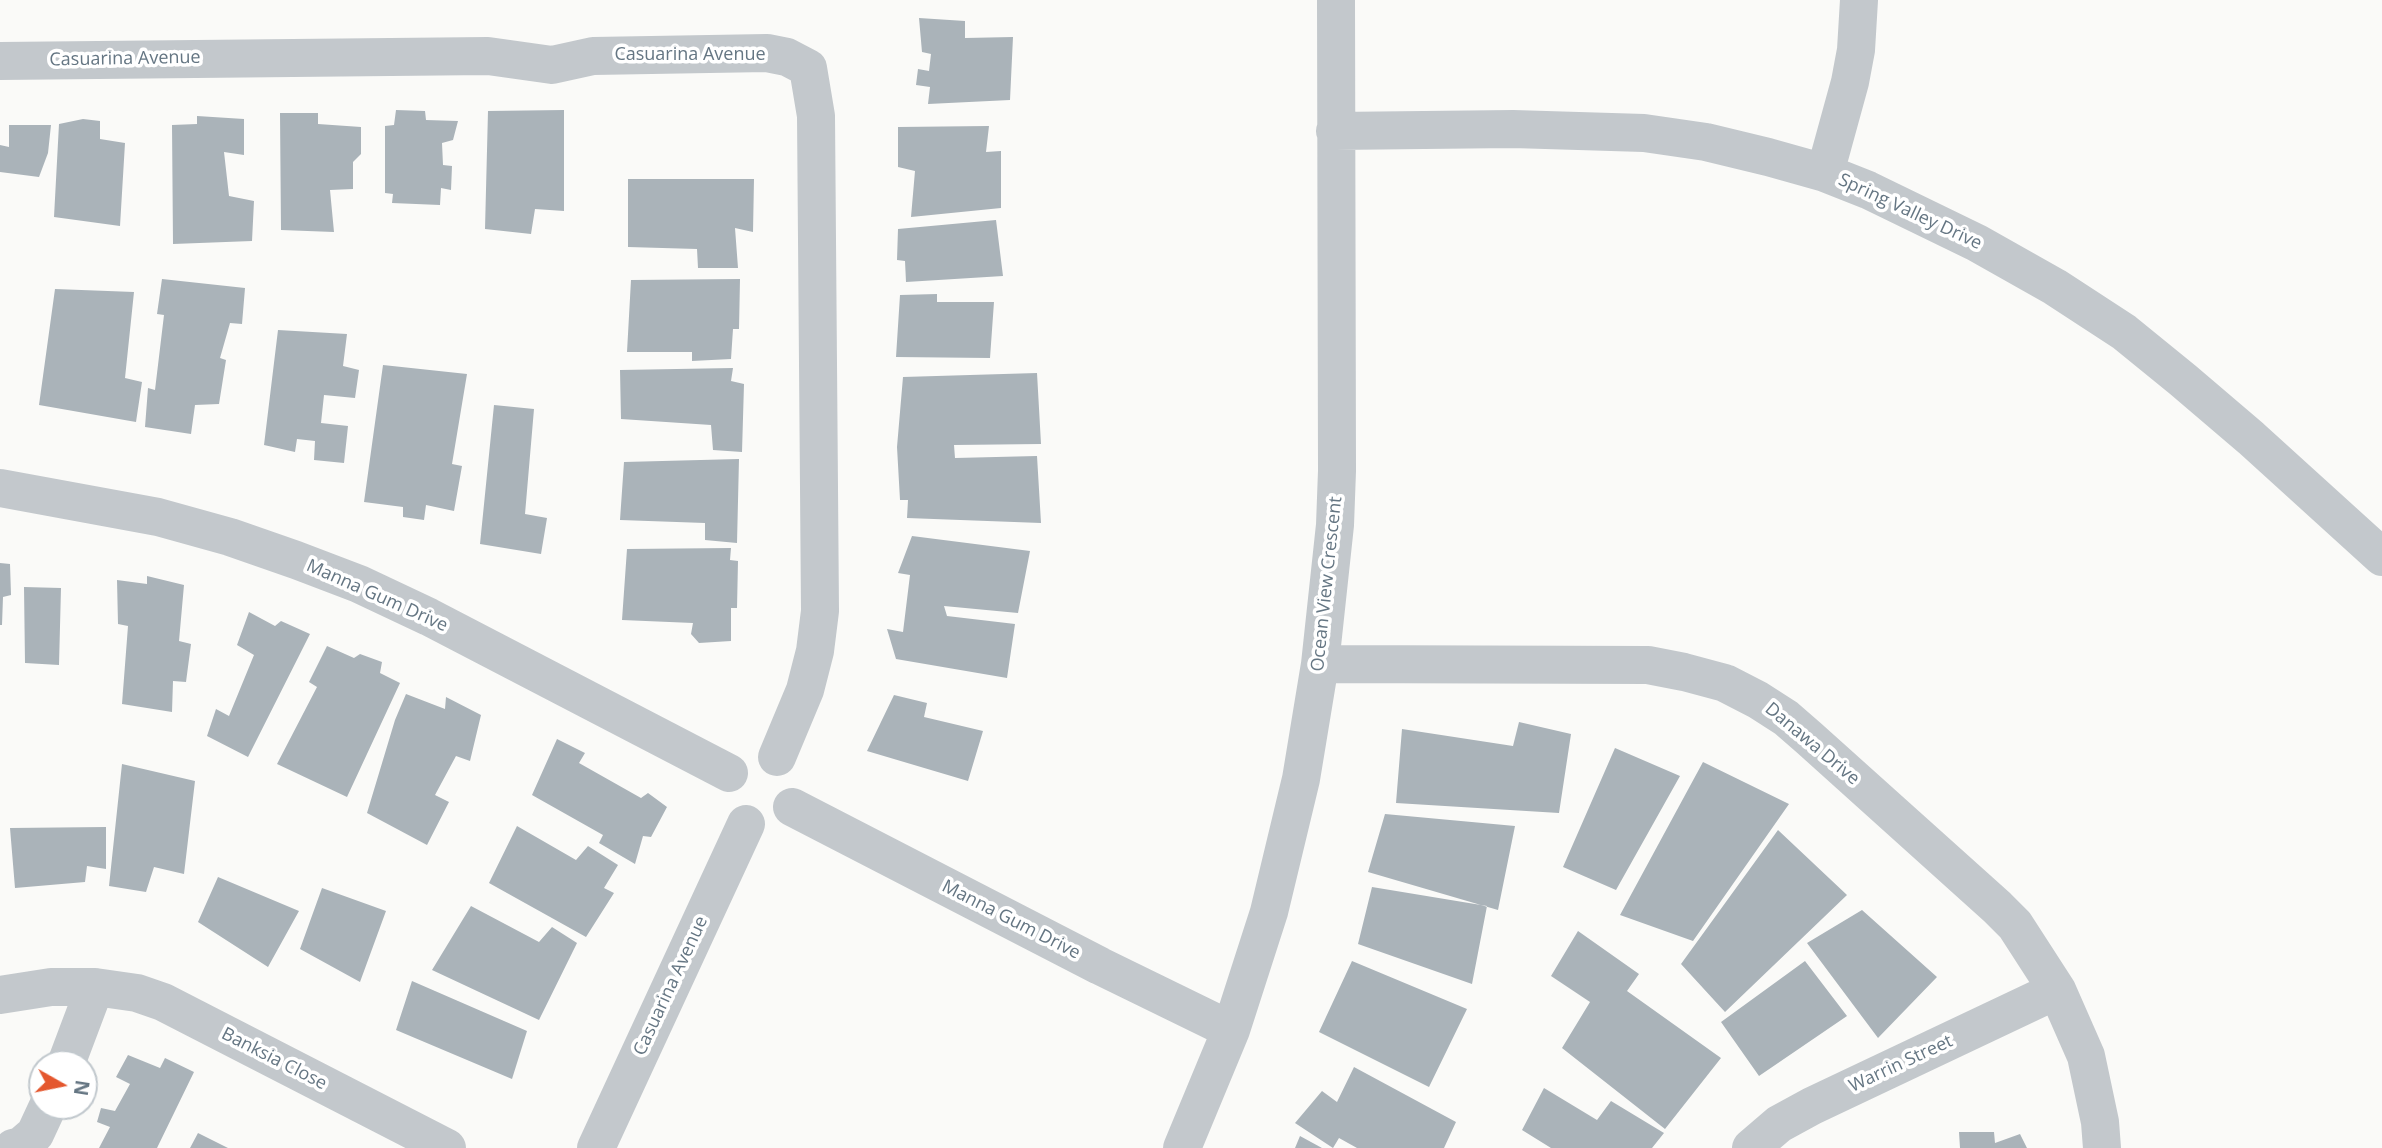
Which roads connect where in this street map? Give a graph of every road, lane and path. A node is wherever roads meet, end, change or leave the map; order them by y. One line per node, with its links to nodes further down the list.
1 (1336, 0): 4 (street, Ocean View Crescent)
2 (1859, 0): 5 (street)
3 (0, 61): 9 (street, Casuarina Avenue)
4 (1335, 131): 5 (street, Spring Valley Drive); 8 (street, Ocean View Crescent)
5 (1825, 173): 7 (street, Spring Valley Drive)
6 (0, 488): 10 (street, Manna Gum Drive)
7 (2382, 557)
8 (1320, 664): 14 (street, Danawa Drive); 16 (street, Ocean View Crescent)
9 (777, 757): 10 (street); 11 (street)
10 (729, 774): 12 (street)
11 (792, 807): 12 (street); 16 (street, Manna Gum Drive)
12 (746, 824): 21 (street, Casuarina Avenue)
13 (95, 986): 15 (street, Banksia Close); 17 (street); 20 (street, Banksia Close)
14 (2057, 990): 23 (street, Warrin Street); 24 (street, Danawa Drive)
15 (0, 995)
16 (1231, 1030): 22 (street, Ocean View Crescent)
17 (70, 1050)
18 (42, 1120): 19 (street)
19 (13, 1148)
20 (447, 1148)
21 (596, 1148)
22 (1182, 1148)
23 (1751, 1148)
24 (2102, 1148)

